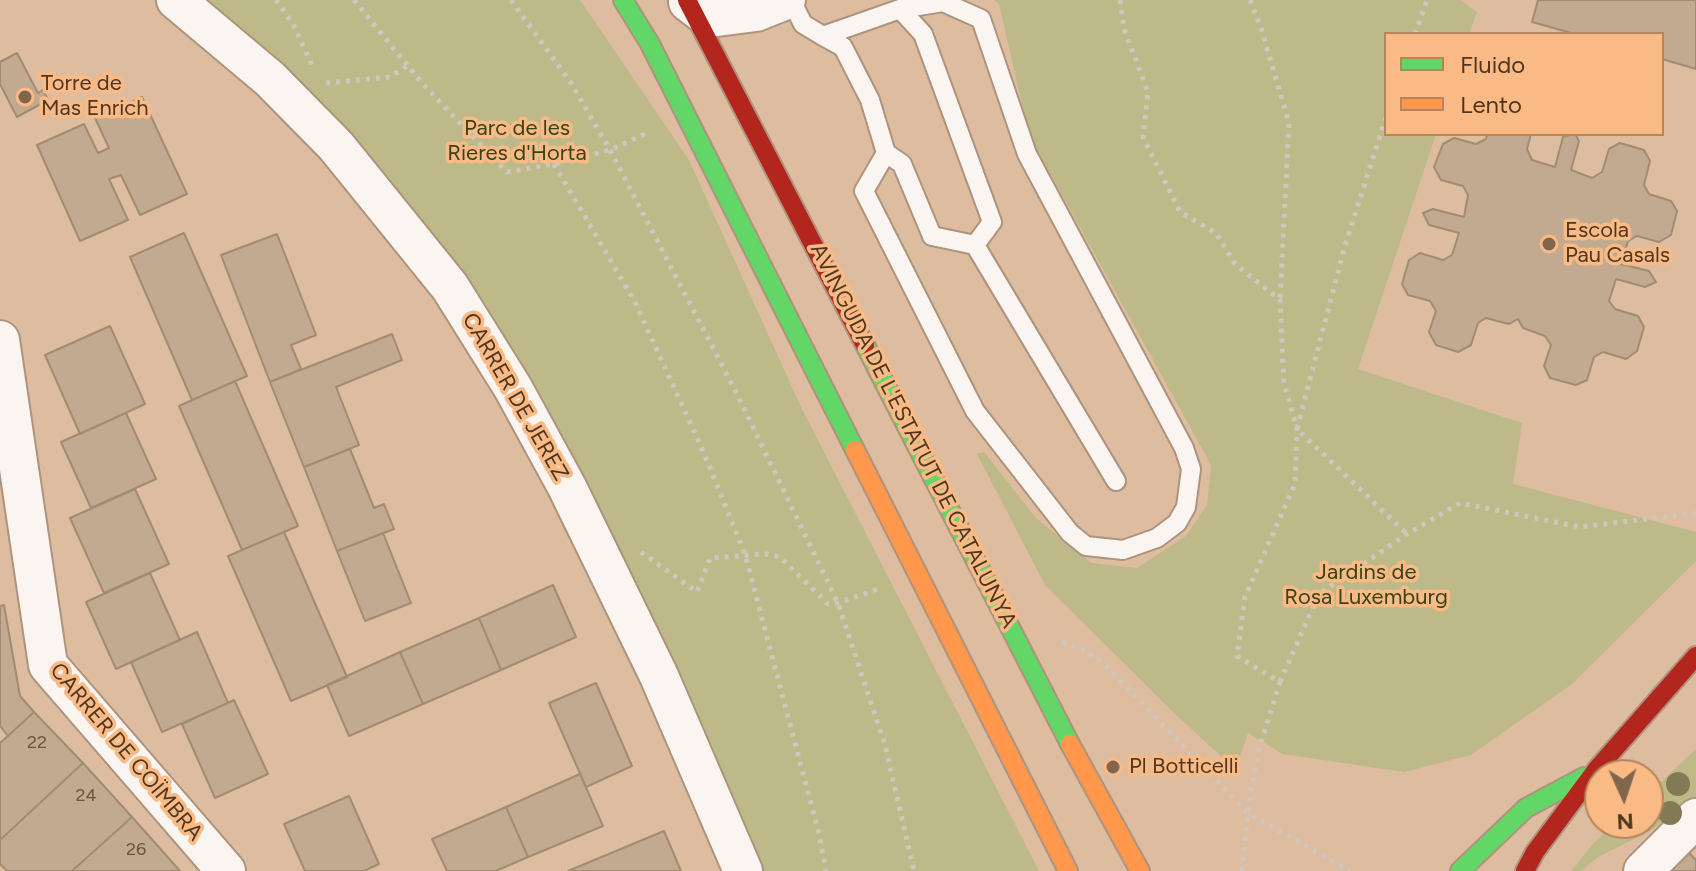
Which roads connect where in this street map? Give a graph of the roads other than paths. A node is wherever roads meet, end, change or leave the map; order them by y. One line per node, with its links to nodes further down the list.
1 (176, 0): 18 (street, CARRER DE JEREZ)
2 (623, 0): 19 (main road)
3 (789, 0): 4 (street); 6 (lane)
4 (688, 1): 20 (main road, AVINGUDA DE L'ESTATUT DE CATALUNYA)
5 (900, 9): 6 (lane); 7 (lane); 8 (lane)
6 (823, 36): 7 (lane)
7 (886, 153): 8 (lane)
8 (975, 245): 10 (lane)
9 (0, 340): 11 (street, CARRER DE COÏMBRA)
10 (1116, 481)
11 (17, 578): 17 (street, CARRER DE COÏMBRA)
12 (1696, 656): 13 (main road)
13 (1606, 759)
14 (1584, 777): 21 (main road)
15 (1584, 786): 22 (main road)
16 (1696, 818): 23 (street)
17 (226, 871)
18 (743, 871)
19 (1068, 871)
20 (1140, 871)
21 (1460, 871)
22 (1525, 871)
23 (1643, 871)

